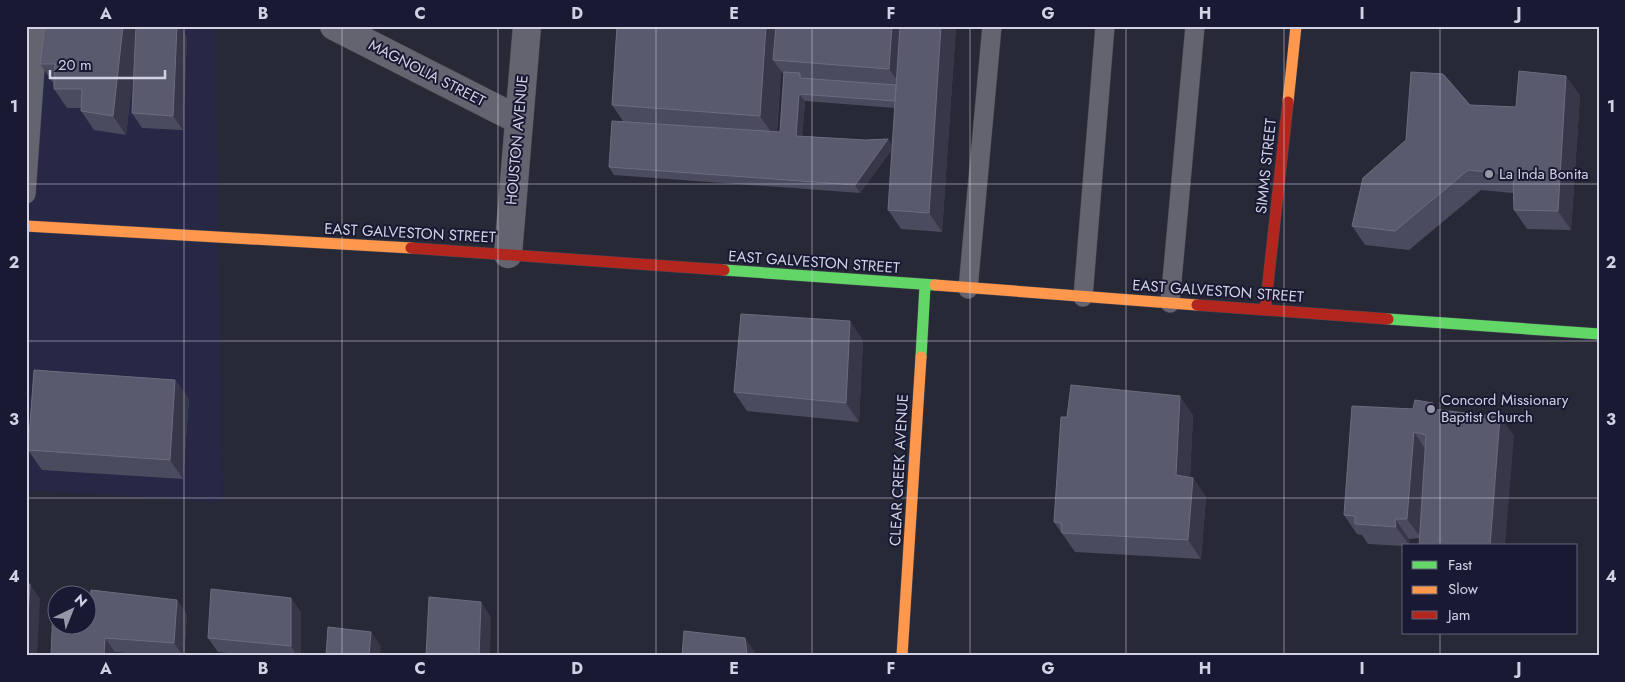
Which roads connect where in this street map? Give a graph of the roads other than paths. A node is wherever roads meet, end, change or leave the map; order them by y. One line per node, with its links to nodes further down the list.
1 (38, 26): 9 (lane)
2 (334, 26): 8 (street, MAGNOLIA STREET)
3 (526, 26): 8 (street, HOUSTON AVENUE)
4 (992, 26): 13 (lane)
5 (1105, 26): 14 (lane)
6 (1194, 26): 15 (lane)
7 (1296, 26): 16 (street, SIMMS STREET)
8 (519, 120): 11 (street, HOUSTON AVENUE)
9 (26, 194)
10 (26, 226): 11 (street, EAST GALVESTON STREET)
11 (508, 254): 12 (street, EAST GALVESTON STREET)
12 (924, 286): 13 (street, EAST GALVESTON STREET); 18 (street, CLEAR CREEK AVENUE)
13 (968, 289): 14 (street, EAST GALVESTON STREET)
14 (1083, 297): 15 (street, EAST GALVESTON STREET)
15 (1170, 303): 16 (street, EAST GALVESTON STREET)
16 (1265, 310): 17 (street, EAST GALVESTON STREET)
17 (1599, 334)
18 (902, 656)

